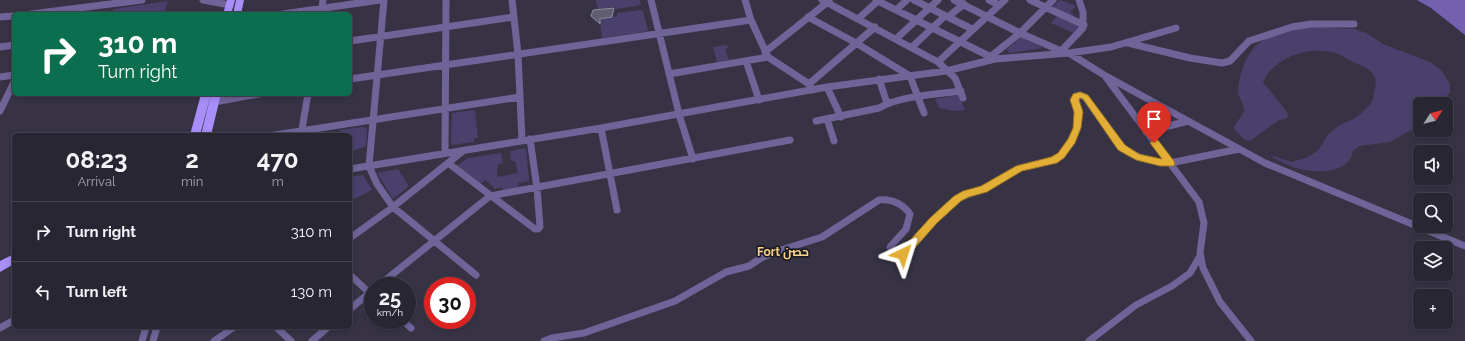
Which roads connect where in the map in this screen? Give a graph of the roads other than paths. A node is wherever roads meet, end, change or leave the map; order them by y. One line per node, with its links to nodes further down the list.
1 (142, 0): 30 (street)
2 (203, 0): 25 (street)
3 (240, 0): 31 (main road)
4 (323, 0): 29 (street)
5 (380, 0): 29 (street)
6 (384, 0): 51 (street)
7 (446, 0): 44 (street)
8 (512, 0): 37 (street)
9 (653, 0): 50 (street)
10 (878, 0): 28 (street); 39 (street)
11 (907, 0): 28 (street)
12 (914, 0): 26 (street)
13 (938, 0): 26 (street)
14 (954, 0): 23 (street)
15 (972, 0): 23 (street)
16 (989, 0): 24 (street)
17 (1005, 0): 24 (street)
18 (1030, 0): 27 (street)
19 (1053, 0): 27 (street)
20 (826, 1): 38 (street); 39 (street)
21 (1078, 1): 43 (street)
22 (746, 2): 40 (street)
23 (965, 5): 34 (street); 35 (street)
24 (999, 5): 35 (street)
25 (229, 6)
26 (930, 8): 34 (street); 41 (street)
27 (1045, 8): 43 (street); 49 (street)
28 (896, 10): 41 (street)
29 (321, 11): 32 (street)
30 (55, 12)
31 (237, 12)
32 (308, 12)
33 (12, 16): 36 (street)
34 (947, 16): 46 (street); 48 (street)
35 (987, 16): 48 (street); 49 (street)
36 (0, 17)
37 (514, 17): 44 (street); 61 (street)
38 (808, 17): 55 (street); 62 (street)
39 (858, 18): 45 (street)
40 (751, 20): 50 (street); 62 (street)
41 (916, 20): 46 (street); 52 (street)
42 (1354, 24): 56 (street)
43 (1084, 26): 60 (street)
44 (446, 27): 51 (street); 66 (street)
45 (875, 27): 52 (street); 55 (street)
46 (933, 28): 54 (street); 59 (street)
47 (1176, 28): 56 (street)
48 (972, 29): 54 (street)
49 (1020, 32): 60 (street); 63 (street)
50 (659, 34): 61 (street); 68 (street)
51 (381, 36): 53 (street); 70 (street)
52 (897, 38): 59 (street)
53 (352, 40)
54 (958, 42): 63 (street); 65 (street)
55 (856, 43): 72 (street); 77 (street)
56 (1128, 43): 60 (street)
57 (12, 45): 58 (street)
58 (0, 47)
59 (912, 47): 65 (street)
60 (1064, 52): 63 (street); 71 (street)
61 (518, 54): 66 (street); 82 (street)
62 (767, 54): 64 (street); 77 (street)
63 (992, 58): 67 (street)
64 (746, 61): 68 (street); 85 (street)
65 (938, 62): 67 (street)
66 (446, 65): 70 (street); 87 (street)
67 (946, 71): 72 (street); 84 (street)
68 (669, 74): 90 (street)
69 (12, 75): 73 (street)
70 (378, 75): 75 (street); 93 (street)
71 (1104, 75): 95 (street); 97 (street)
72 (910, 76): 74 (street); 84 (street)
73 (0, 77)
74 (879, 79): 78 (street); 86 (street)
75 (352, 80)
76 (12, 86): 88 (street)
77 (810, 87): 78 (street); 85 (street)
78 (828, 87): 91 (street)
79 (205, 96): 98 (main road)
80 (237, 96): 83 (street)
81 (308, 96): 100 (street)
82 (520, 97): 87 (street); 101 (street)
83 (215, 98): 99 (main road)
84 (918, 98): 86 (street); 89 (street)
85 (759, 100): 90 (street)
86 (887, 103): 91 (street)
87 (446, 108): 93 (street); 106 (street)
88 (0, 109)
89 (924, 112)
90 (679, 114): 96 (street); 107 (street)
91 (841, 117): 92 (street)
92 (827, 119): 94 (street); 103 (street)
93 (374, 120): 100 (street); 110 (street)
94 (816, 121)
95 (1188, 121): 97 (street); 104 (street)
96 (601, 128): 101 (street); 112 (street)
97 (1146, 132): 109 (street)
98 (196, 133)
99 (206, 133)
100 (302, 133)
101 (526, 140): 105 (street); 113 (street)
102 (790, 140): 107 (street)
103 (834, 141)
104 (1239, 149): 109 (street); 119 (street)
105 (464, 150): 106 (street); 108 (street)
106 (445, 153): 110 (street)
107 (694, 159): 112 (street)
108 (448, 163): 114 (street); 115 (street)
109 (1170, 163): 120 (street); 136 (street)
110 (369, 166): 111 (street); 115 (street)
111 (352, 169)
112 (610, 174): 113 (street); 116 (street)
113 (537, 188): 114 (street); 114 (street)
114 (490, 196): 118 (street)
115 (393, 207): 117 (street); 118 (street)
116 (617, 210)
117 (352, 237)
118 (434, 242): 123 (street); 124 (street)
119 (1465, 246)
120 (1200, 256): 144 (street); 145 (street)
121 (12, 260): 122 (main road)
122 (0, 267)
123 (476, 275)
124 (389, 277)
125 (352, 278): 126 (street)
126 (364, 287)
127 (364, 299): 128 (street)
128 (352, 308)
129 (12, 321): 130 (street)
130 (0, 328)
131 (145, 329): 137 (street)
132 (156, 329): 138 (street)
133 (231, 329): 139 (street)
134 (278, 329): 140 (street)
135 (326, 329): 141 (street)
136 (584, 333): 142 (street); 143 (street)
137 (142, 341)
138 (153, 341)
139 (214, 341)
140 (291, 341)
141 (312, 341)
142 (544, 341)
143 (574, 341)
144 (1089, 341)
145 (1251, 341)

